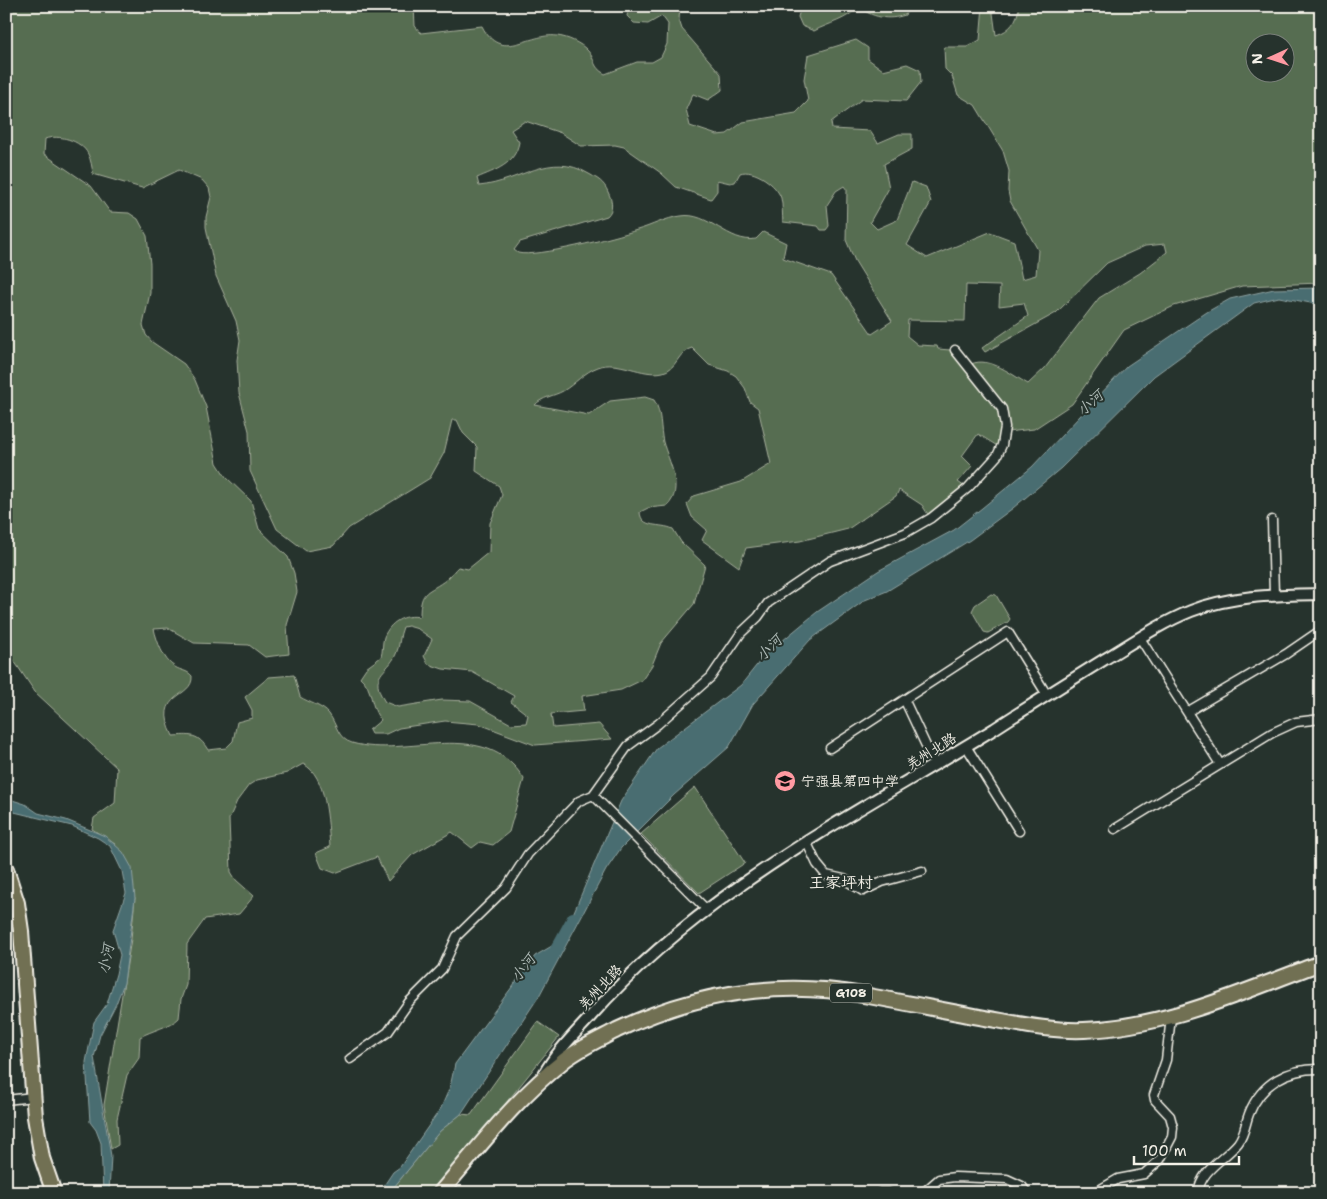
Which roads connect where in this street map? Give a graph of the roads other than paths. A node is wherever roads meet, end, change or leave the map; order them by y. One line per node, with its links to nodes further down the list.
1 (955, 350): 15 (street)
2 (1272, 520): 4 (street)
3 (1321, 594): 4 (main road, 羌州北路)
4 (1274, 595): 6 (main road, 羌州北路)
5 (1321, 630): 9 (street)
6 (1140, 638): 7 (main road, 羌州北路); 9 (street)
7 (1047, 695): 8 (street); 11 (main road, 羌州北路)
8 (905, 701): 12 (street); 14 (street)
9 (1186, 712): 13 (street)
10 (1321, 718): 13 (street)
11 (966, 746): 14 (main road, 羌州北路); 17 (street)
12 (830, 748)
13 (1220, 764): 16 (street)
14 (935, 765): 18 (main road, 羌州北路)
15 (596, 797): 21 (street); 24 (street)
16 (1115, 829)
17 (1019, 832)
18 (807, 843): 20 (street); 21 (main road, 羌州北路)
19 (6, 869): 27 (highway)
20 (922, 871)
21 (706, 909): 26 (main road, 羌州北路)
22 (1321, 963): 23 (highway, G108)
23 (1171, 1017): 26 (highway, G108); 35 (street)
24 (350, 1059)
25 (1321, 1069): 36 (street)
26 (539, 1082): 30 (highway, G108)
27 (33, 1097): 28 (street); 29 (highway)
28 (6, 1100)
29 (54, 1193)
30 (440, 1193)
31 (880, 1193): 32 (street)
32 (889, 1193)
33 (923, 1193): 34 (street)
34 (1027, 1193)
35 (1094, 1193)
36 (1198, 1193)

